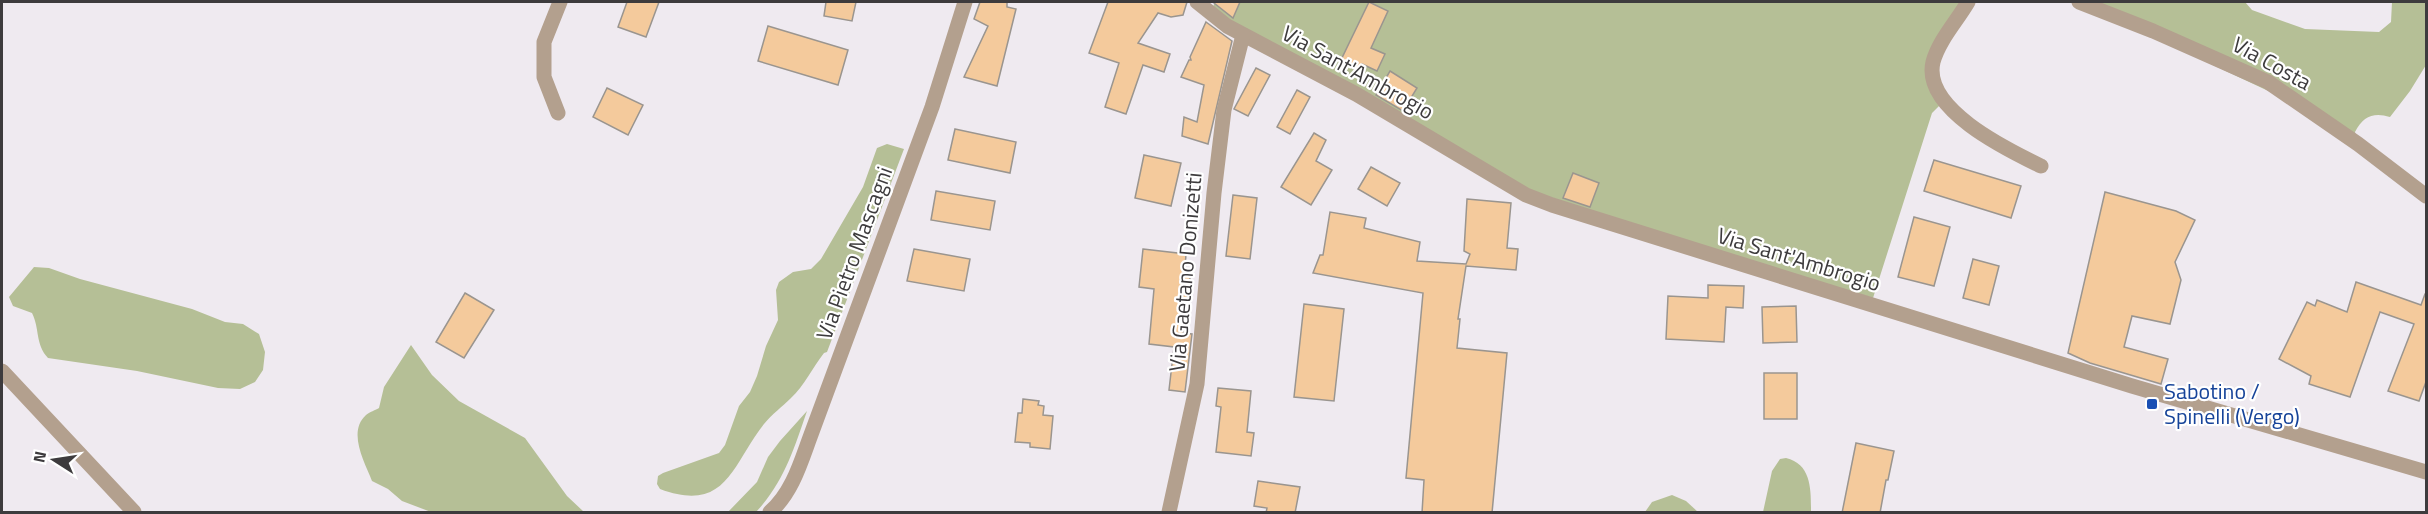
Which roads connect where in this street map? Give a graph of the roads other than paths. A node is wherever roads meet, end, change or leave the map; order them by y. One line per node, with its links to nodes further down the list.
1 (560, 2): 7 (street)
2 (965, 2): 13 (street, Via Pietro Mascagni)
3 (1197, 2): 6 (street, Via Sant'Ambrogio)
4 (1968, 2): 8 (street)
5 (2079, 2): 9 (street, Via Costa)
6 (1243, 35): 11 (street, Via Sant'Ambrogio); 14 (street, Via Gaetano Donizetti)
7 (558, 113)
8 (2041, 166)
9 (2427, 196)
10 (2, 371): 12 (street)
11 (2427, 472)
12 (134, 513)
13 (770, 513)
14 (1169, 513)

